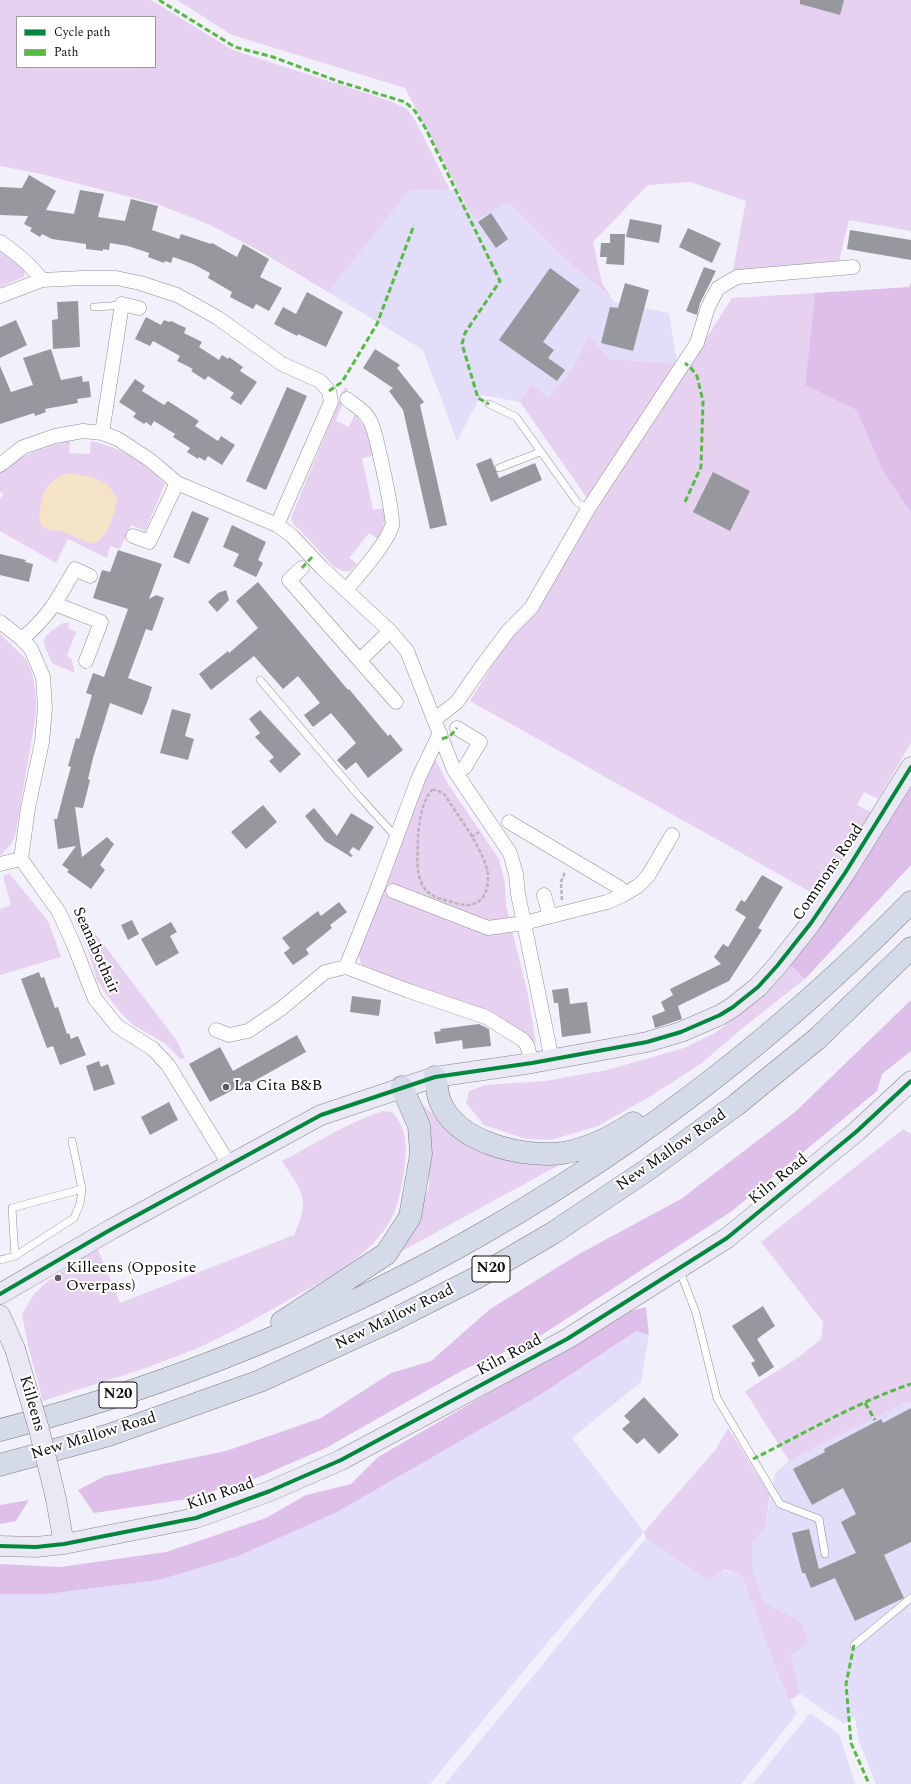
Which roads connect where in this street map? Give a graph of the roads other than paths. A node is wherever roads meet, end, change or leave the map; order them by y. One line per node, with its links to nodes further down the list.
1 (0, 242): 3 (street)
2 (853, 267): 15 (street)
3 (42, 280): 4 (street); 16 (street)
4 (0, 296)
5 (122, 304): 6 (lane); 7 (street); 10 (street)
6 (94, 307)
7 (139, 308)
8 (346, 399): 20 (street)
9 (489, 404): 11 (lane)
10 (102, 433): 12 (street); 14 (street)
11 (540, 452): 13 (lane); 15 (lane)
12 (0, 465)
13 (499, 468)
14 (177, 482): 16 (street); 17 (street)
15 (588, 509): 29 (street)
16 (277, 525): 20 (street)
17 (133, 536)
18 (302, 568): 25 (street)
19 (90, 576): 21 (street)
20 (346, 590): 23 (street)
21 (55, 604): 24 (street); 26 (street)
22 (0, 622): 24 (street)
23 (390, 631): 25 (street); 29 (street)
24 (22, 639): 37 (street)
25 (360, 660): 28 (street)
26 (86, 661)
27 (260, 680): 36 (lane)
28 (396, 702)
29 (434, 720): 31 (street)
30 (457, 728): 33 (street)
31 (440, 733): 33 (street); 36 (street)
32 (911, 767): 49 (street, Commons Road)
33 (456, 773): 44 (street)
34 (509, 822): 41 (street)
35 (672, 835): 41 (street)
36 (396, 837): 46 (street)
37 (21, 859): 38 (street); 55 (street, Seanabothair)
38 (0, 864)
39 (393, 891): 44 (street)
40 (544, 895): 43 (street)
41 (623, 895): 43 (street)
42 (911, 902): 48 (highway, New Mallow Road / N20)
43 (550, 916): 44 (street)
44 (524, 923): 49 (street)
45 (911, 948): 64 (highway, New Mallow Road / N20)
46 (346, 967): 47 (street); 50 (street)
47 (216, 1030)
48 (761, 1041): 51 (highway, N20); 62 (highway, New Mallow Road / N20)
49 (552, 1060): 50 (street, Commons Road)
50 (532, 1063): 51 (street, Commons Road)
51 (435, 1077): 53 (street, Commons Road)
52 (911, 1081): 59 (street, Kiln Road)
53 (402, 1087): 55 (street, Commons Road); 62 (highway, N20)
54 (72, 1141): 56 (lane)
55 (229, 1164): 60 (street, Commons Road)
56 (82, 1189): 57 (lane); 57 (lane)
57 (14, 1256): 58 (lane)
58 (0, 1260)
59 (679, 1268): 65 (street, Kiln Road); 67 (lane)
60 (0, 1294)
61 (0, 1315): 65 (street, Killeens, bridge)
62 (234, 1354): 63 (highway, N20)
63 (0, 1430)
64 (0, 1465)
65 (64, 1544): 66 (street, Kiln Road)
66 (0, 1546)
67 (825, 1554)
68 (911, 1598): 69 (lane)
69 (854, 1645)

